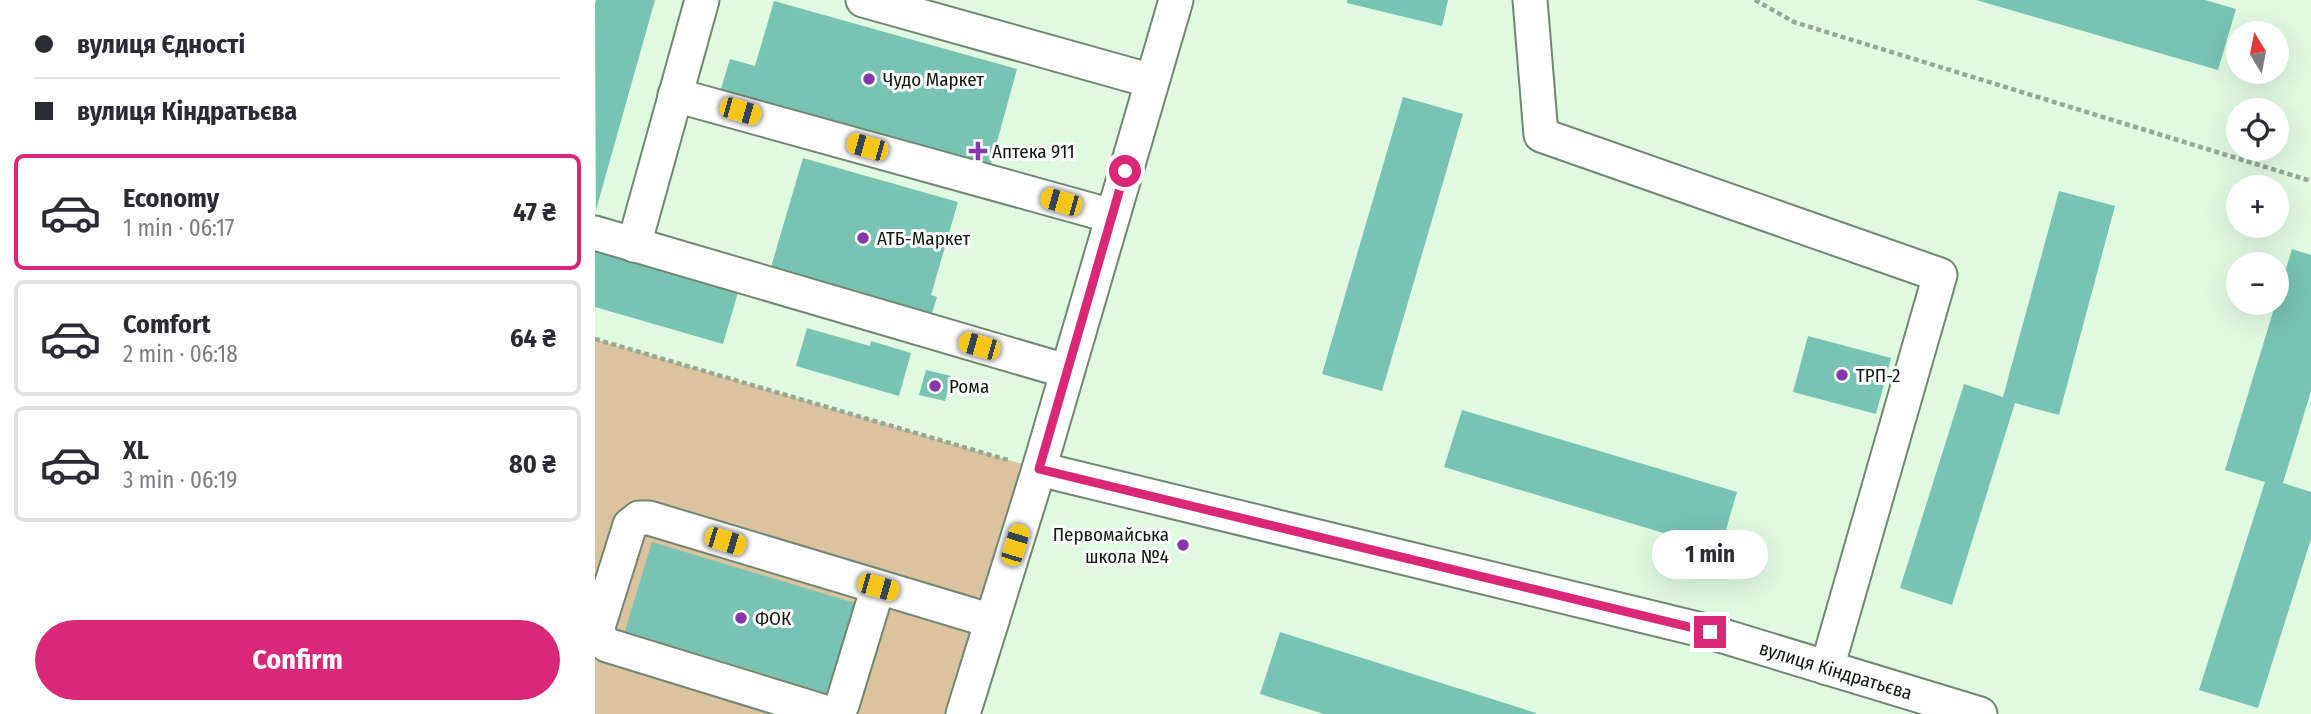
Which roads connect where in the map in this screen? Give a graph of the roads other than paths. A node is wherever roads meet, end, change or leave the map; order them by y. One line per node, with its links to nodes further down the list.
1 (702, 0): 6 (street)
2 (863, 0): 5 (street)
3 (1176, 0): 5 (street)
4 (1530, 0): 14 (street)
5 (1152, 81): 7 (street)
6 (675, 95): 7 (street); 9 (street)
7 (1112, 216): 10 (street)
8 (595, 233): 9 (street)
9 (634, 245): 10 (street)
10 (1066, 372): 11 (street)
11 (1039, 469): 13 (street); 14 (street, вулиця Кіндратьєва)
12 (878, 587): 12 (street); 13 (street)
13 (992, 621): 15 (street)
14 (1827, 667): 16 (street, вулиця Кіндратьєва)
15 (963, 714)
16 (1980, 714)

